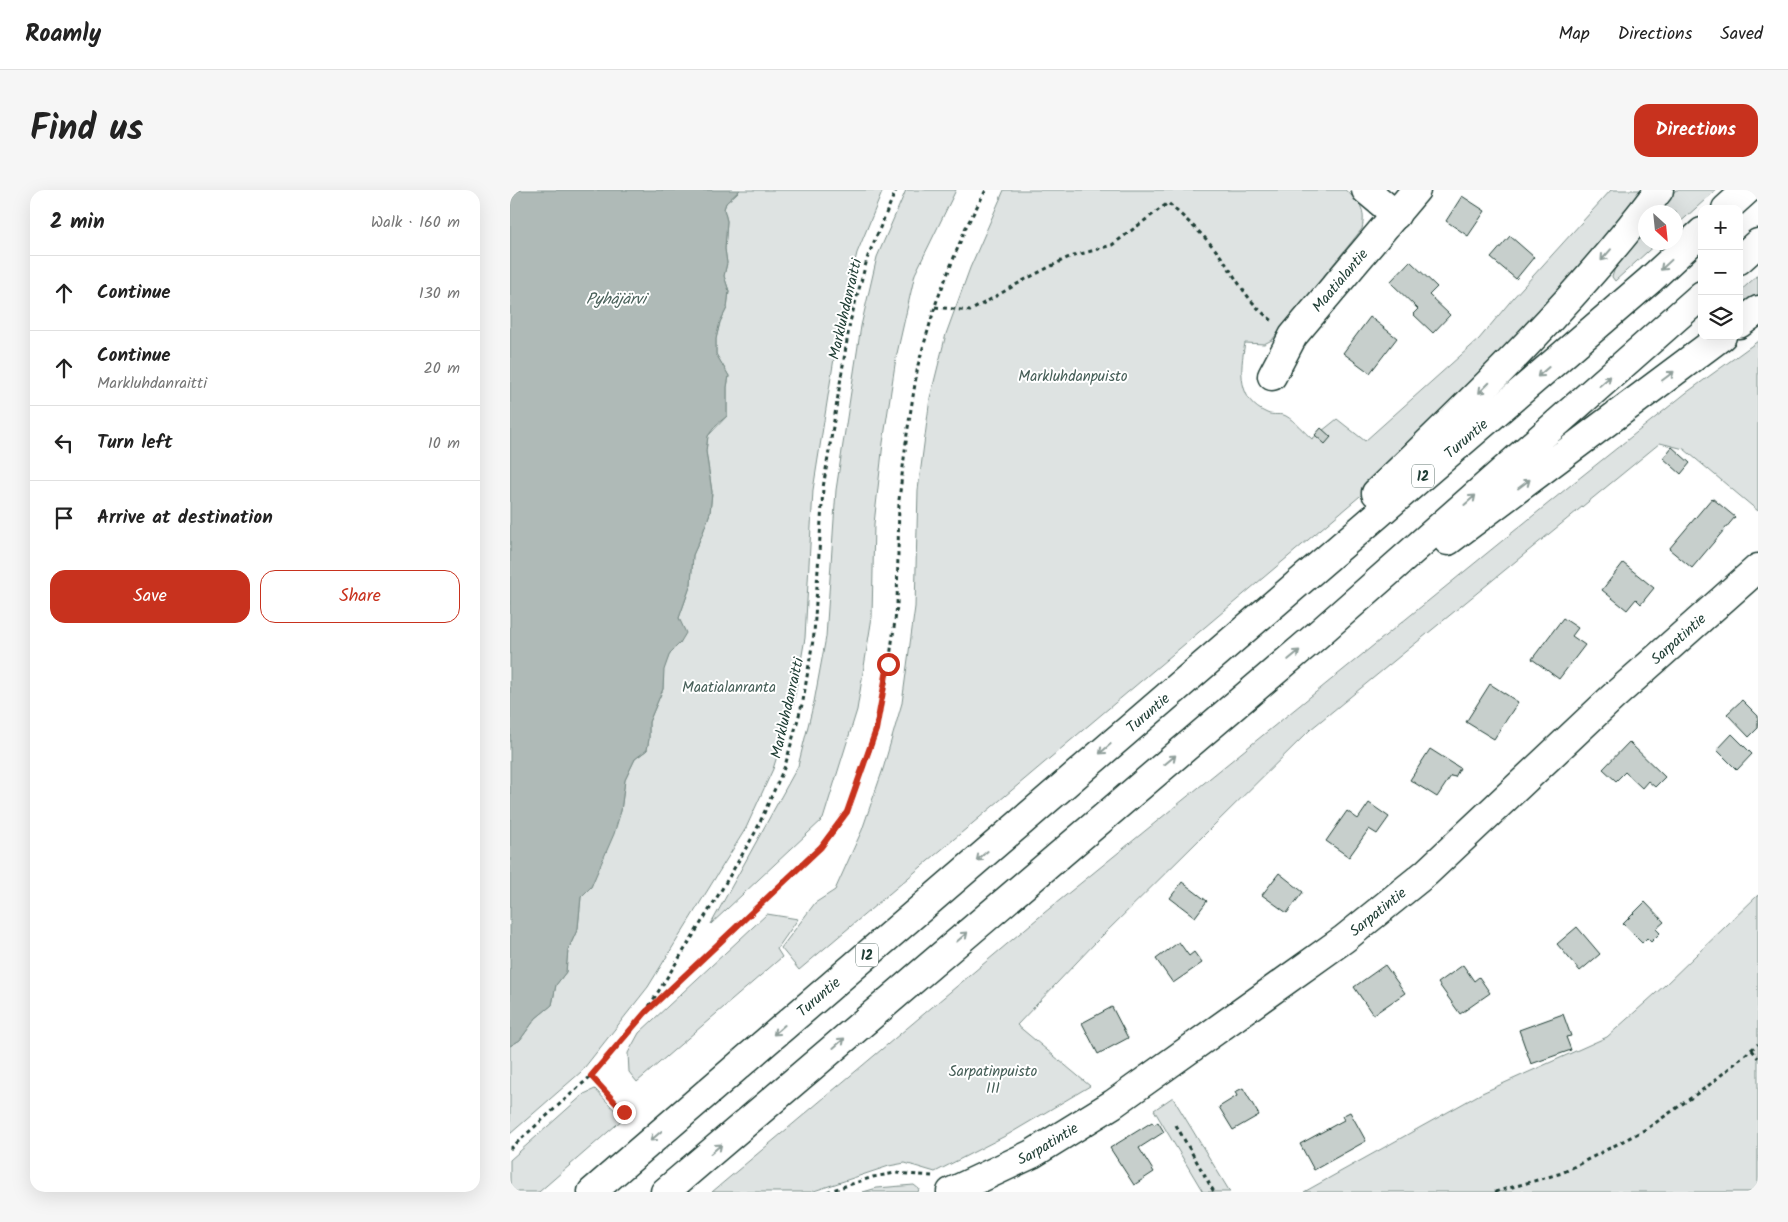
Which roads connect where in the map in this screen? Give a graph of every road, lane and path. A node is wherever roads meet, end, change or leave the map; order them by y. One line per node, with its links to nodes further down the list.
1 (896, 190): 22 (path, Markluhdanraitti)
2 (986, 190): 13 (path)
3 (1366, 190): 8 (main road)
4 (1416, 190): 8 (main road, Maatialantie)
5 (1659, 190): 21 (main road, one-way to 21)
6 (1747, 190): 7 (main road)
7 (1730, 205)
8 (1396, 215): 16 (main road, Maatialantie)
9 (1698, 236): 21 (main road, Turuntie / 12, one-way to 21)
10 (1758, 243): 11 (main road)
11 (1743, 256)
12 (1701, 295): 20 (main road, one-way to 12)
13 (935, 307): 16 (path); 22 (path)
14 (1758, 310): 15 (main road)
15 (1743, 321)
16 (1293, 336): 18 (main road, Maatialantie)
17 (1717, 340): 20 (main road, one-way to 17)
18 (1272, 376)
19 (1758, 568): 32 (main road, Sarpatintie)
20 (1315, 637): 31 (main road, one-way to 20)
21 (1142, 718): 30 (main road, Turuntie / 12, one-way to 30)
22 (645, 1013): 26 (path, Markluhdanraitti)
23 (1758, 1044): 24 (path)
24 (1752, 1050): 25 (path); 34 (path)
25 (1758, 1058)
26 (591, 1076): 27 (path); 29 (path, Markluhdanraitti)
27 (624, 1112)
28 (1176, 1125): 33 (path)
29 (510, 1149)
30 (592, 1192)
31 (665, 1192)
32 (951, 1192)
33 (1214, 1192)
34 (1495, 1192)

